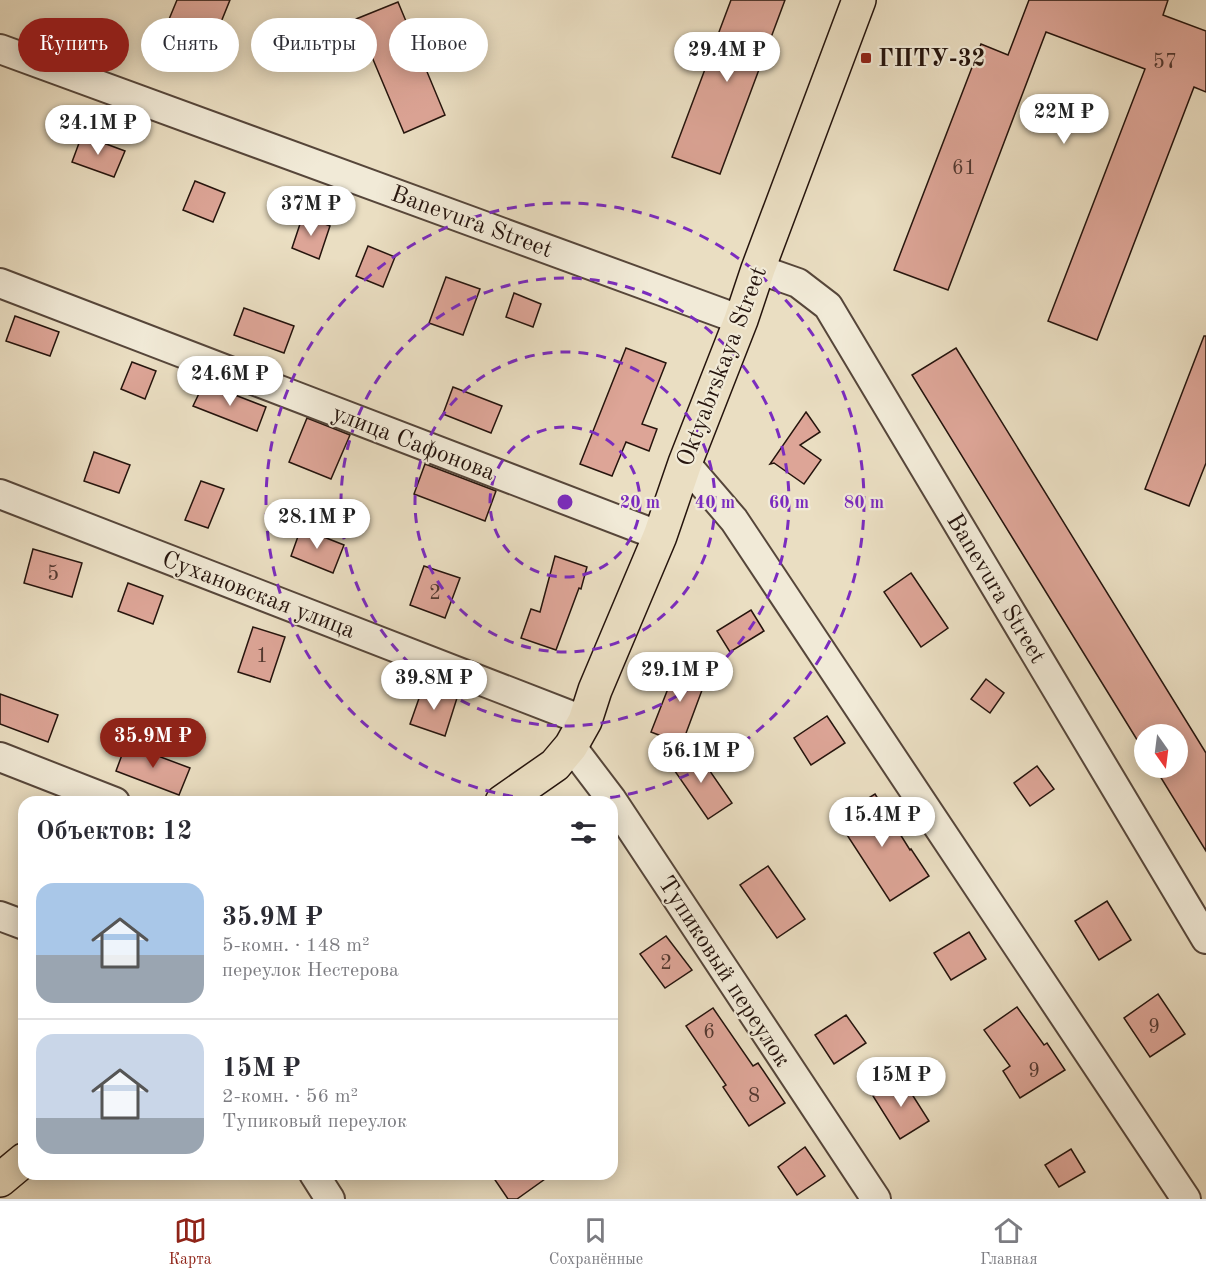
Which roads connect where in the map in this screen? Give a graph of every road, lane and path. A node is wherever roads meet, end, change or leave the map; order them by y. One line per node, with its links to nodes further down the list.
1 (860, 0): 3 (main road, Oktyabrskaya Street)
2 (0, 49): 5 (street, Banevura Street)
3 (758, 268): 5 (main road, Oktyabrskaya Street); 17 (street, Banevura Street)
4 (0, 283): 8 (street, улица Сафонова)
5 (741, 320): 6 (main road, Oktyabrskaya Street)
6 (684, 463): 8 (main road, Oktyabrskaya Street); 23 (street)
7 (0, 494): 9 (street, Сухановская улица)
8 (660, 536): 9 (main road, Oktyabrskaya Street)
9 (578, 734): 12 (main road, Oktyabrskaya Street); 13 (street, Тупиковый переулок)
10 (0, 757): 11 (street)
11 (100, 796)
12 (511, 796)
13 (610, 796)
14 (618, 809): 22 (street, Тупиковый переулок)
15 (0, 916): 16 (street)
16 (18, 923)
17 (1206, 939)
18 (18, 1165): 19 (main road)
19 (0, 1180)
20 (318, 1180): 21 (street)
21 (330, 1199)
22 (876, 1199)
23 (1186, 1199)

